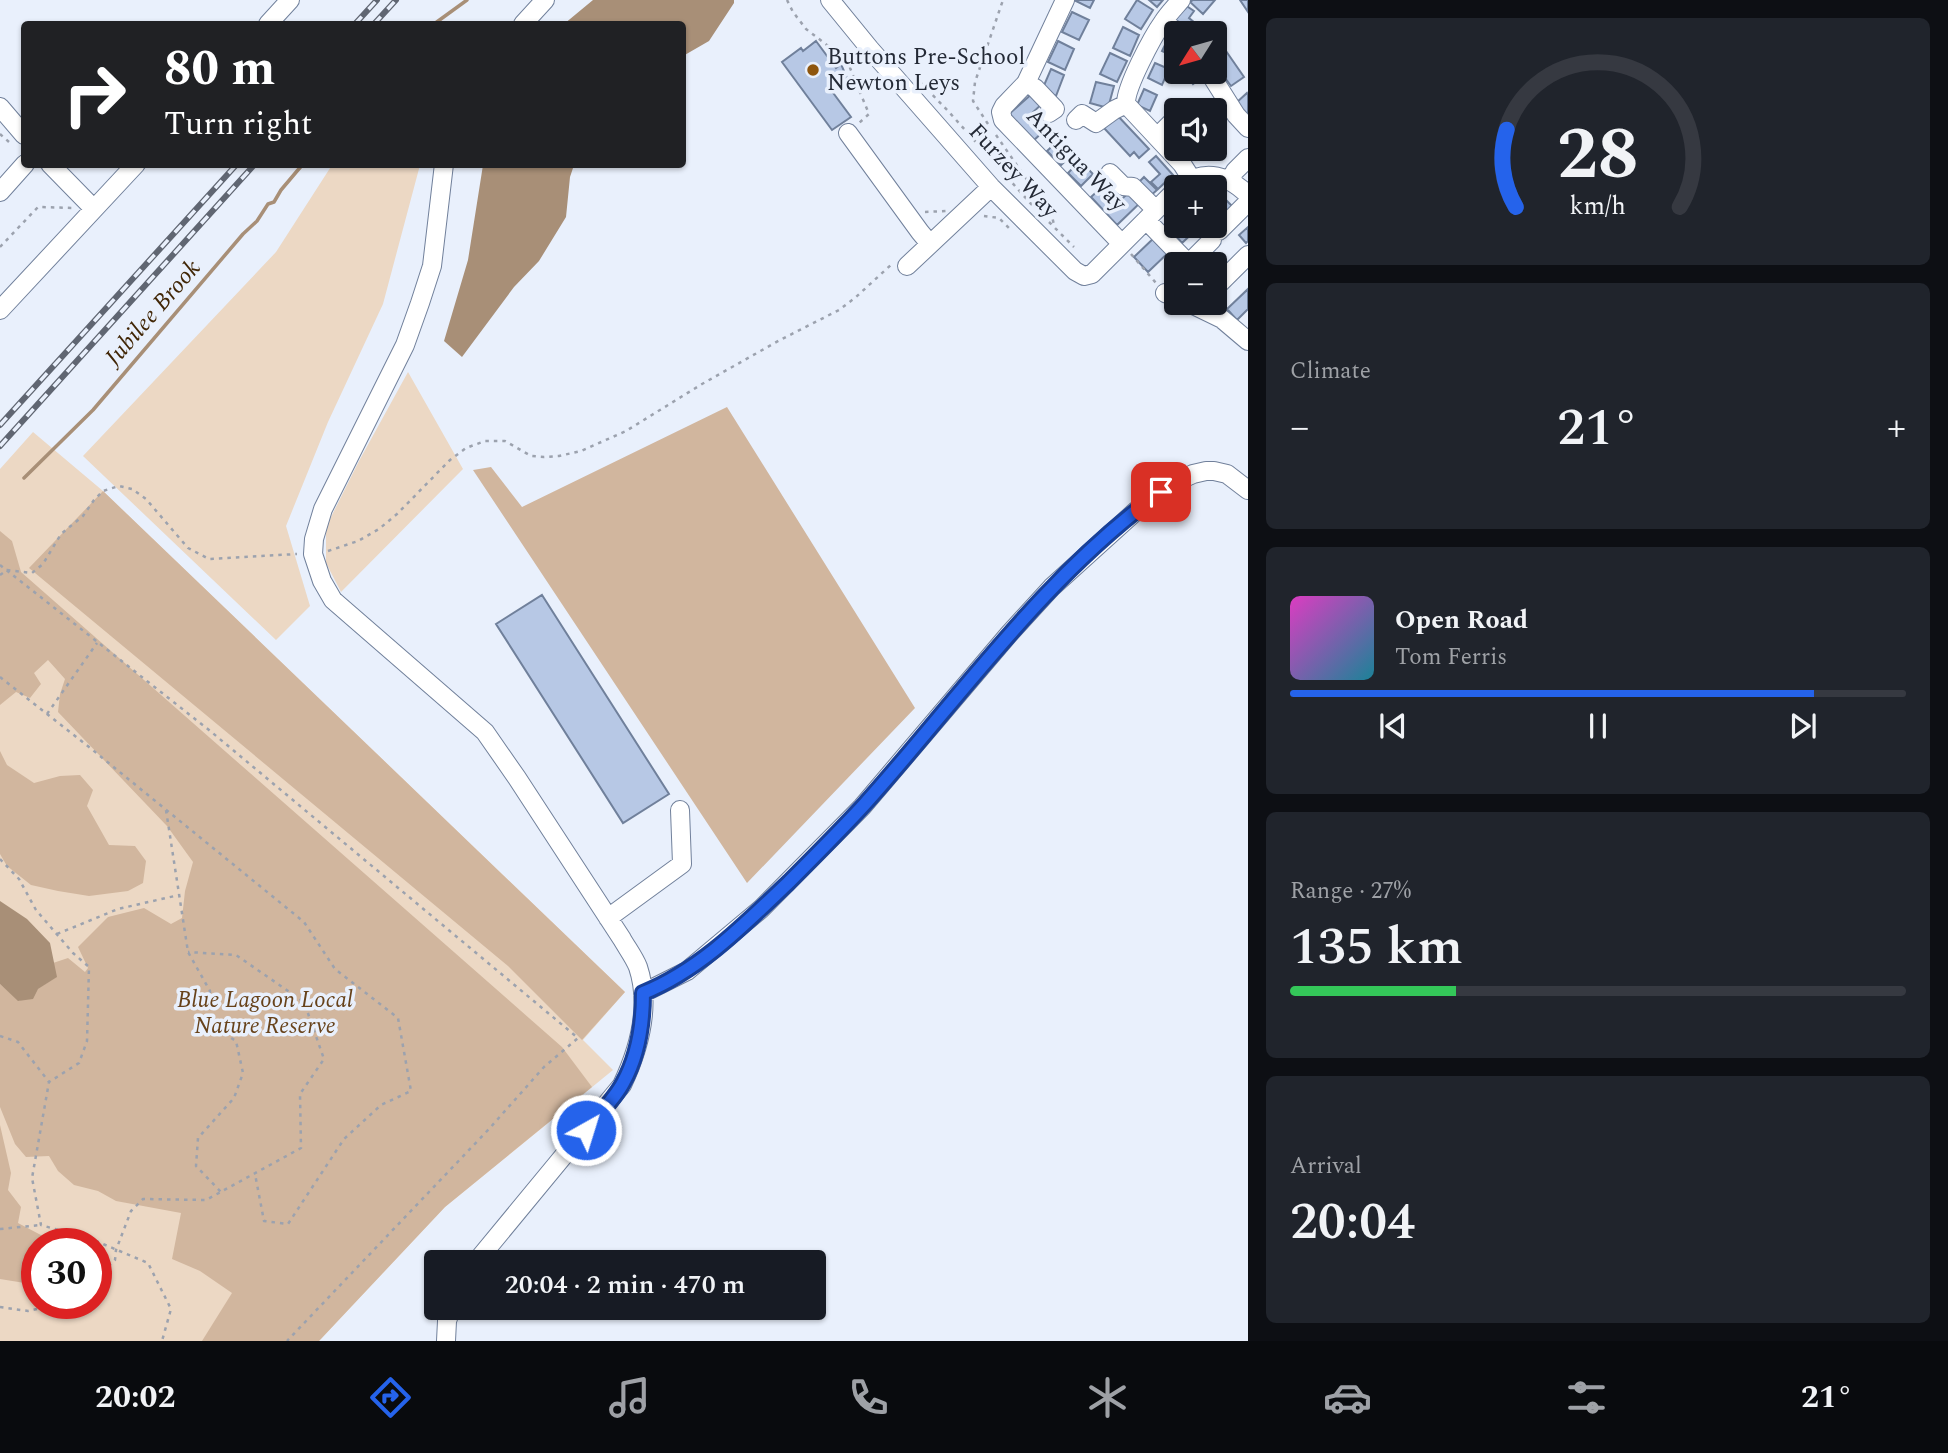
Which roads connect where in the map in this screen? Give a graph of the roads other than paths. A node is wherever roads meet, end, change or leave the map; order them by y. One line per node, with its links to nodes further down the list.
1 (290, 0): 6 (street)
2 (545, 0): 7 (street)
3 (830, 0): 29 (street, Furzey Way)
4 (1065, 0): 9 (street, Antigua Way)
5 (1181, 0): 8 (street)
6 (271, 21)
7 (526, 21)
8 (1163, 22): 11 (street)
9 (1026, 83): 13 (street); 37 (street, Antigua Way)
10 (1217, 84): 15 (street)
11 (1126, 104): 14 (street); 19 (street)
12 (0, 107): 17 (street)
13 (1049, 114)
14 (1076, 120)
15 (1248, 128)
16 (1164, 130): 19 (street)
17 (21, 132)
18 (848, 133): 36 (street)
19 (1157, 137): 26 (street)
20 (1248, 158): 28 (street)
21 (21, 168): 30 (street)
22 (54, 168): 34 (street)
23 (132, 168): 34 (street)
24 (444, 168): 46 (street)
25 (1110, 173): 35 (street)
26 (1182, 175)
27 (1227, 179): 28 (street)
28 (1230, 180): 31 (street)
29 (991, 187): 36 (street); 37 (street, Furzey Way)
30 (0, 192)
31 (1248, 195)
32 (1164, 202): 35 (street)
33 (1248, 202): 35 (street)
34 (94, 209): 41 (street)
35 (1151, 215): 37 (street)
36 (930, 244): 39 (street)
37 (1122, 244)
38 (1248, 255): 40 (street)
39 (902, 263)
40 (1227, 276)
41 (0, 310)
42 (1215, 315): 43 (street)
43 (1248, 341)
44 (1248, 490): 47 (street)
45 (680, 810): 46 (street)
46 (608, 918): 47 (street)
47 (643, 993): 48 (street)
48 (486, 1250)
49 (447, 1320): 50 (street)
50 (446, 1341)

